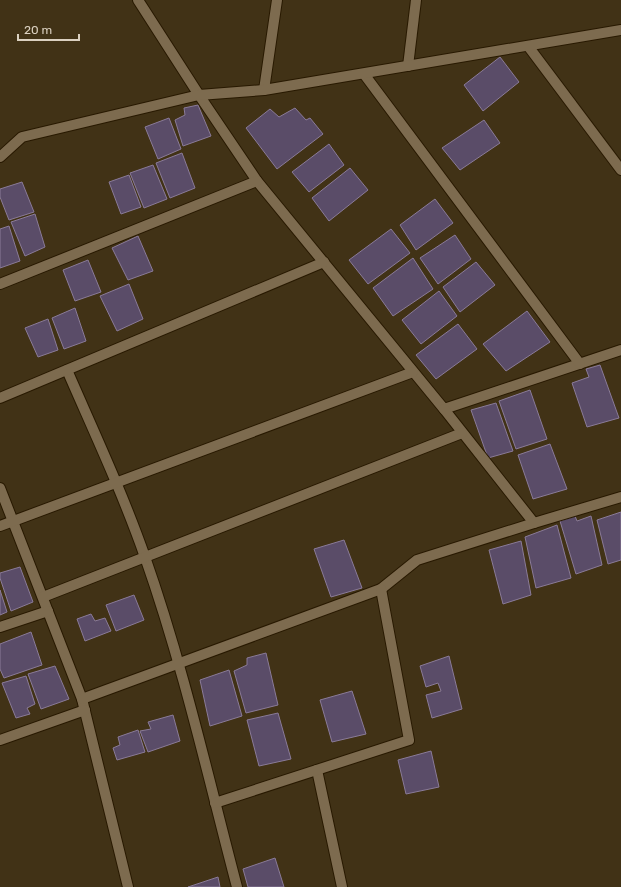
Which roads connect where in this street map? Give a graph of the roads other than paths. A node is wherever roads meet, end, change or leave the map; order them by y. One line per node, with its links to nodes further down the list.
1 (138, 0): 9 (street)
2 (277, 0): 8 (street)
3 (416, 0): 6 (street)
4 (621, 30): 5 (street)
5 (528, 46): 6 (street); 11 (street)
6 (408, 66): 7 (street)
7 (364, 74): 8 (street); 16 (street)
8 (264, 90): 9 (street)
9 (199, 95): 10 (street); 12 (street)
10 (0, 157)
11 (621, 170)
12 (257, 181): 13 (street); 14 (street)
13 (324, 262): 17 (street); 18 (street)
14 (0, 284)
15 (621, 350): 16 (street)
16 (580, 364): 20 (street)
17 (67, 370): 19 (street); 22 (street)
18 (413, 372): 20 (street); 22 (street)
19 (0, 398)
20 (444, 409): 21 (street)
21 (462, 433): 26 (street); 28 (street)
22 (116, 483): 25 (street); 28 (street)
23 (0, 488): 25 (street)
24 (621, 497): 26 (street)
25 (13, 522): 27 (street); 30 (street)
26 (534, 523): 29 (street)
27 (0, 526)
28 (145, 557): 30 (street); 33 (street)
29 (381, 589): 33 (street); 37 (street)
30 (43, 597): 31 (street)
31 (48, 611): 32 (street); 34 (street)
32 (0, 627)
33 (179, 663): 34 (street); 38 (street)
34 (82, 699): 35 (street)
35 (85, 710): 36 (street); 39 (street)
36 (0, 740)
37 (317, 770): 38 (street); 41 (street)
38 (215, 803): 40 (street)
39 (128, 887)
40 (237, 887)
41 (342, 887)

